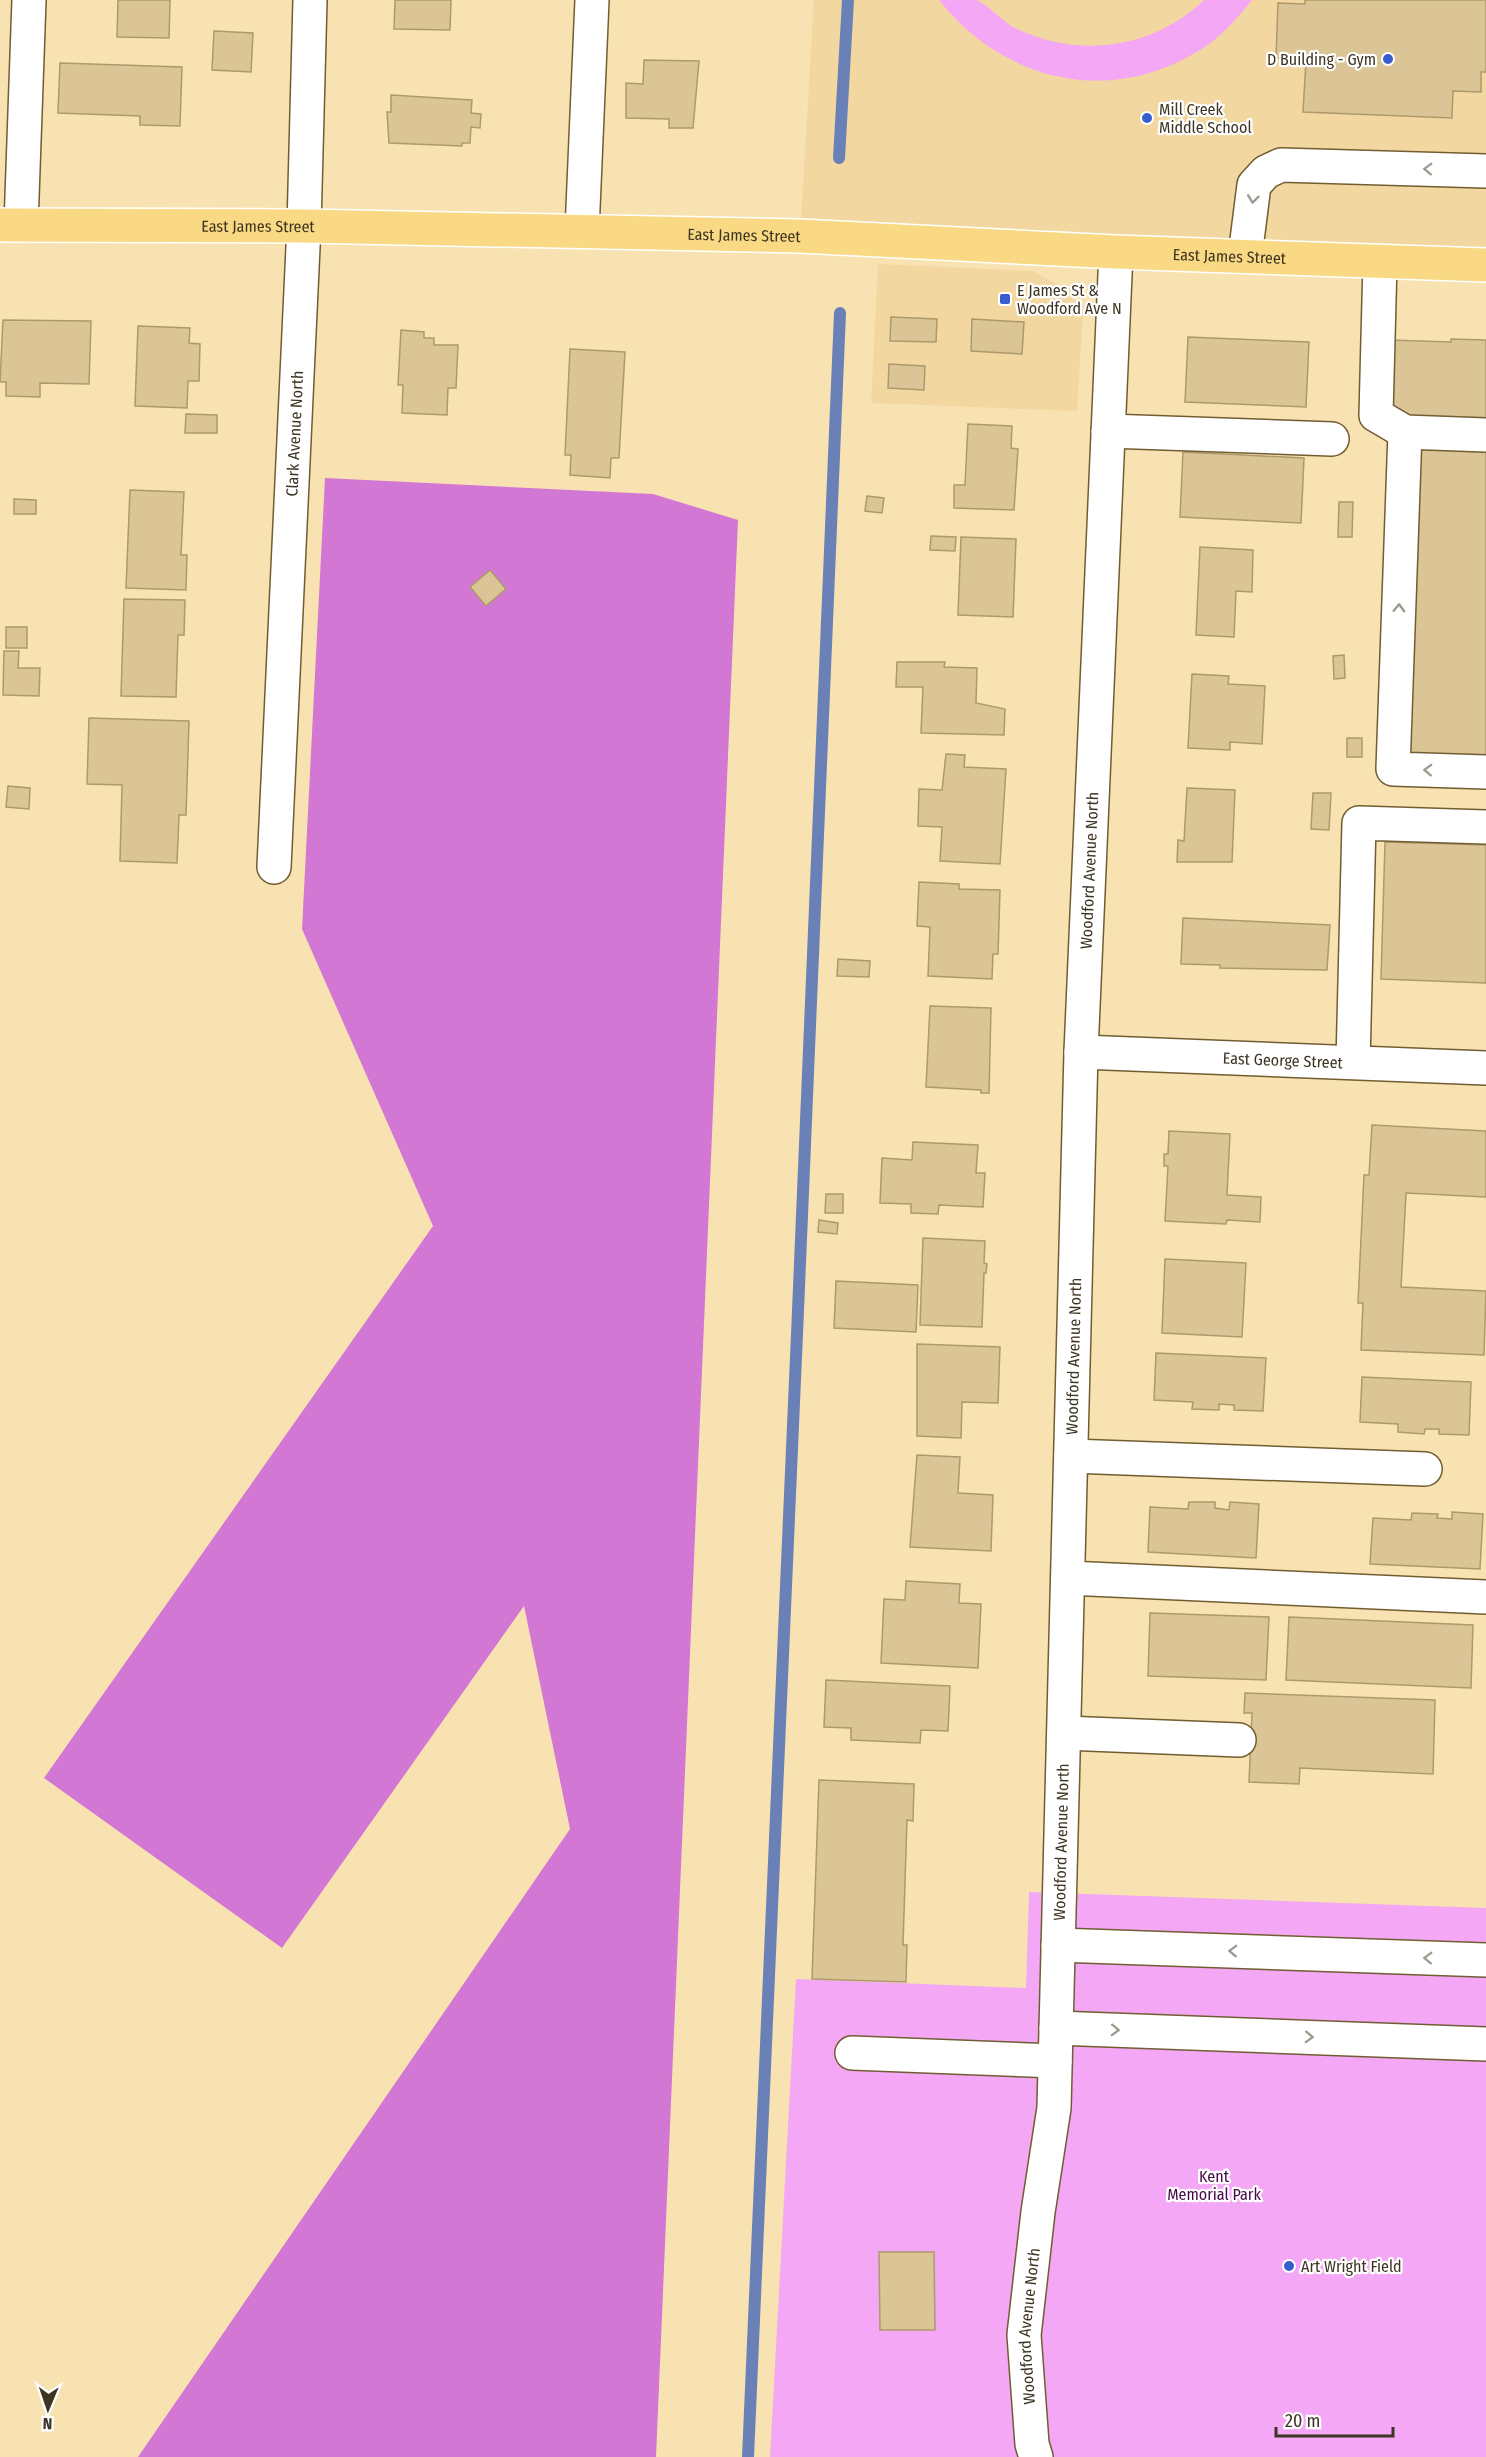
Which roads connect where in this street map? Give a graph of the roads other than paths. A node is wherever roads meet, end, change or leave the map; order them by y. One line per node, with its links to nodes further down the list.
1 (29, 0): 5 (street)
2 (310, 0): 6 (street, Clark Avenue North)
3 (592, 0): 7 (street)
4 (1486, 171): 9 (street, one-way to 9)
5 (11, 225): 6 (main road, East James Street)
6 (304, 226): 7 (main road, East James Street); 18 (street, Clark Avenue North)
7 (582, 231): 8 (main road, East James Street)
8 (1116, 252): 9 (main road, East James Street); 12 (street, Woodford Avenue North)
9 (1245, 256): 10 (main road, East James Street)
10 (1380, 262): 11 (main road, East James Street); 13 (street)
11 (1486, 265)
12 (1108, 431): 15 (street); 19 (street, Woodford Avenue North)
13 (1405, 432): 14 (street); 16 (street, one-way to 13)
14 (1486, 435)
15 (1332, 439)
16 (1486, 772)
17 (1486, 827): 20 (street)
18 (274, 867)
19 (1081, 1052): 20 (street, East George Street); 22 (street, Woodford Avenue North)
20 (1353, 1062): 21 (street, East George Street)
21 (1486, 1068)
22 (1071, 1456): 23 (street); 24 (street, Woodford Avenue North)
23 (1425, 1469)
24 (1068, 1578): 25 (street); 26 (street, Woodford Avenue North)
25 (1486, 1597)
26 (1064, 1733): 27 (street); 28 (street, Woodford Avenue North)
27 (1239, 1740)
28 (1058, 1945): 29 (street, one-way to 28); 30 (street, Woodford Avenue North)
29 (1486, 1960)
30 (1056, 2028): 31 (street, one-way to 31); 33 (street, Woodford Avenue North)
31 (1486, 2044)
32 (852, 2053): 33 (street)
33 (1055, 2061): 34 (street, Woodford Avenue North)
34 (1036, 2457)

